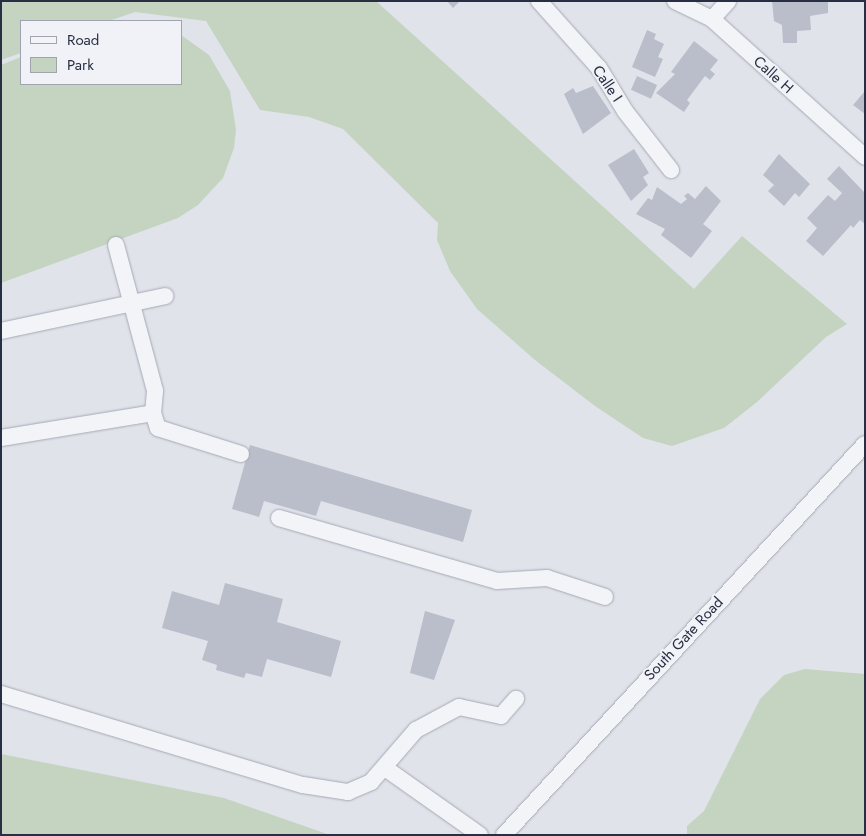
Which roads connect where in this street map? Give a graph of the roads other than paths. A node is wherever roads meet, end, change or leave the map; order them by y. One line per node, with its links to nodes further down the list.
1 (539, 1): 6 (street, Calle I)
2 (675, 1): 4 (street, Calle H)
3 (728, 1): 4 (street)
4 (712, 20): 5 (street, Calle H)
5 (865, 157)
6 (671, 170)
7 (116, 245): 9 (street)
8 (165, 296): 9 (street)
9 (130, 302): 10 (street); 11 (street)
10 (1, 330)
11 (153, 413): 12 (street); 14 (street)
12 (1, 438)
13 (865, 444): 21 (street, South Gate Road)
14 (241, 454)
15 (279, 518): 16 (street)
16 (605, 597)
17 (1, 694): 19 (street)
18 (516, 699): 19 (street)
19 (385, 768): 20 (street)
20 (480, 835)
21 (504, 835)

